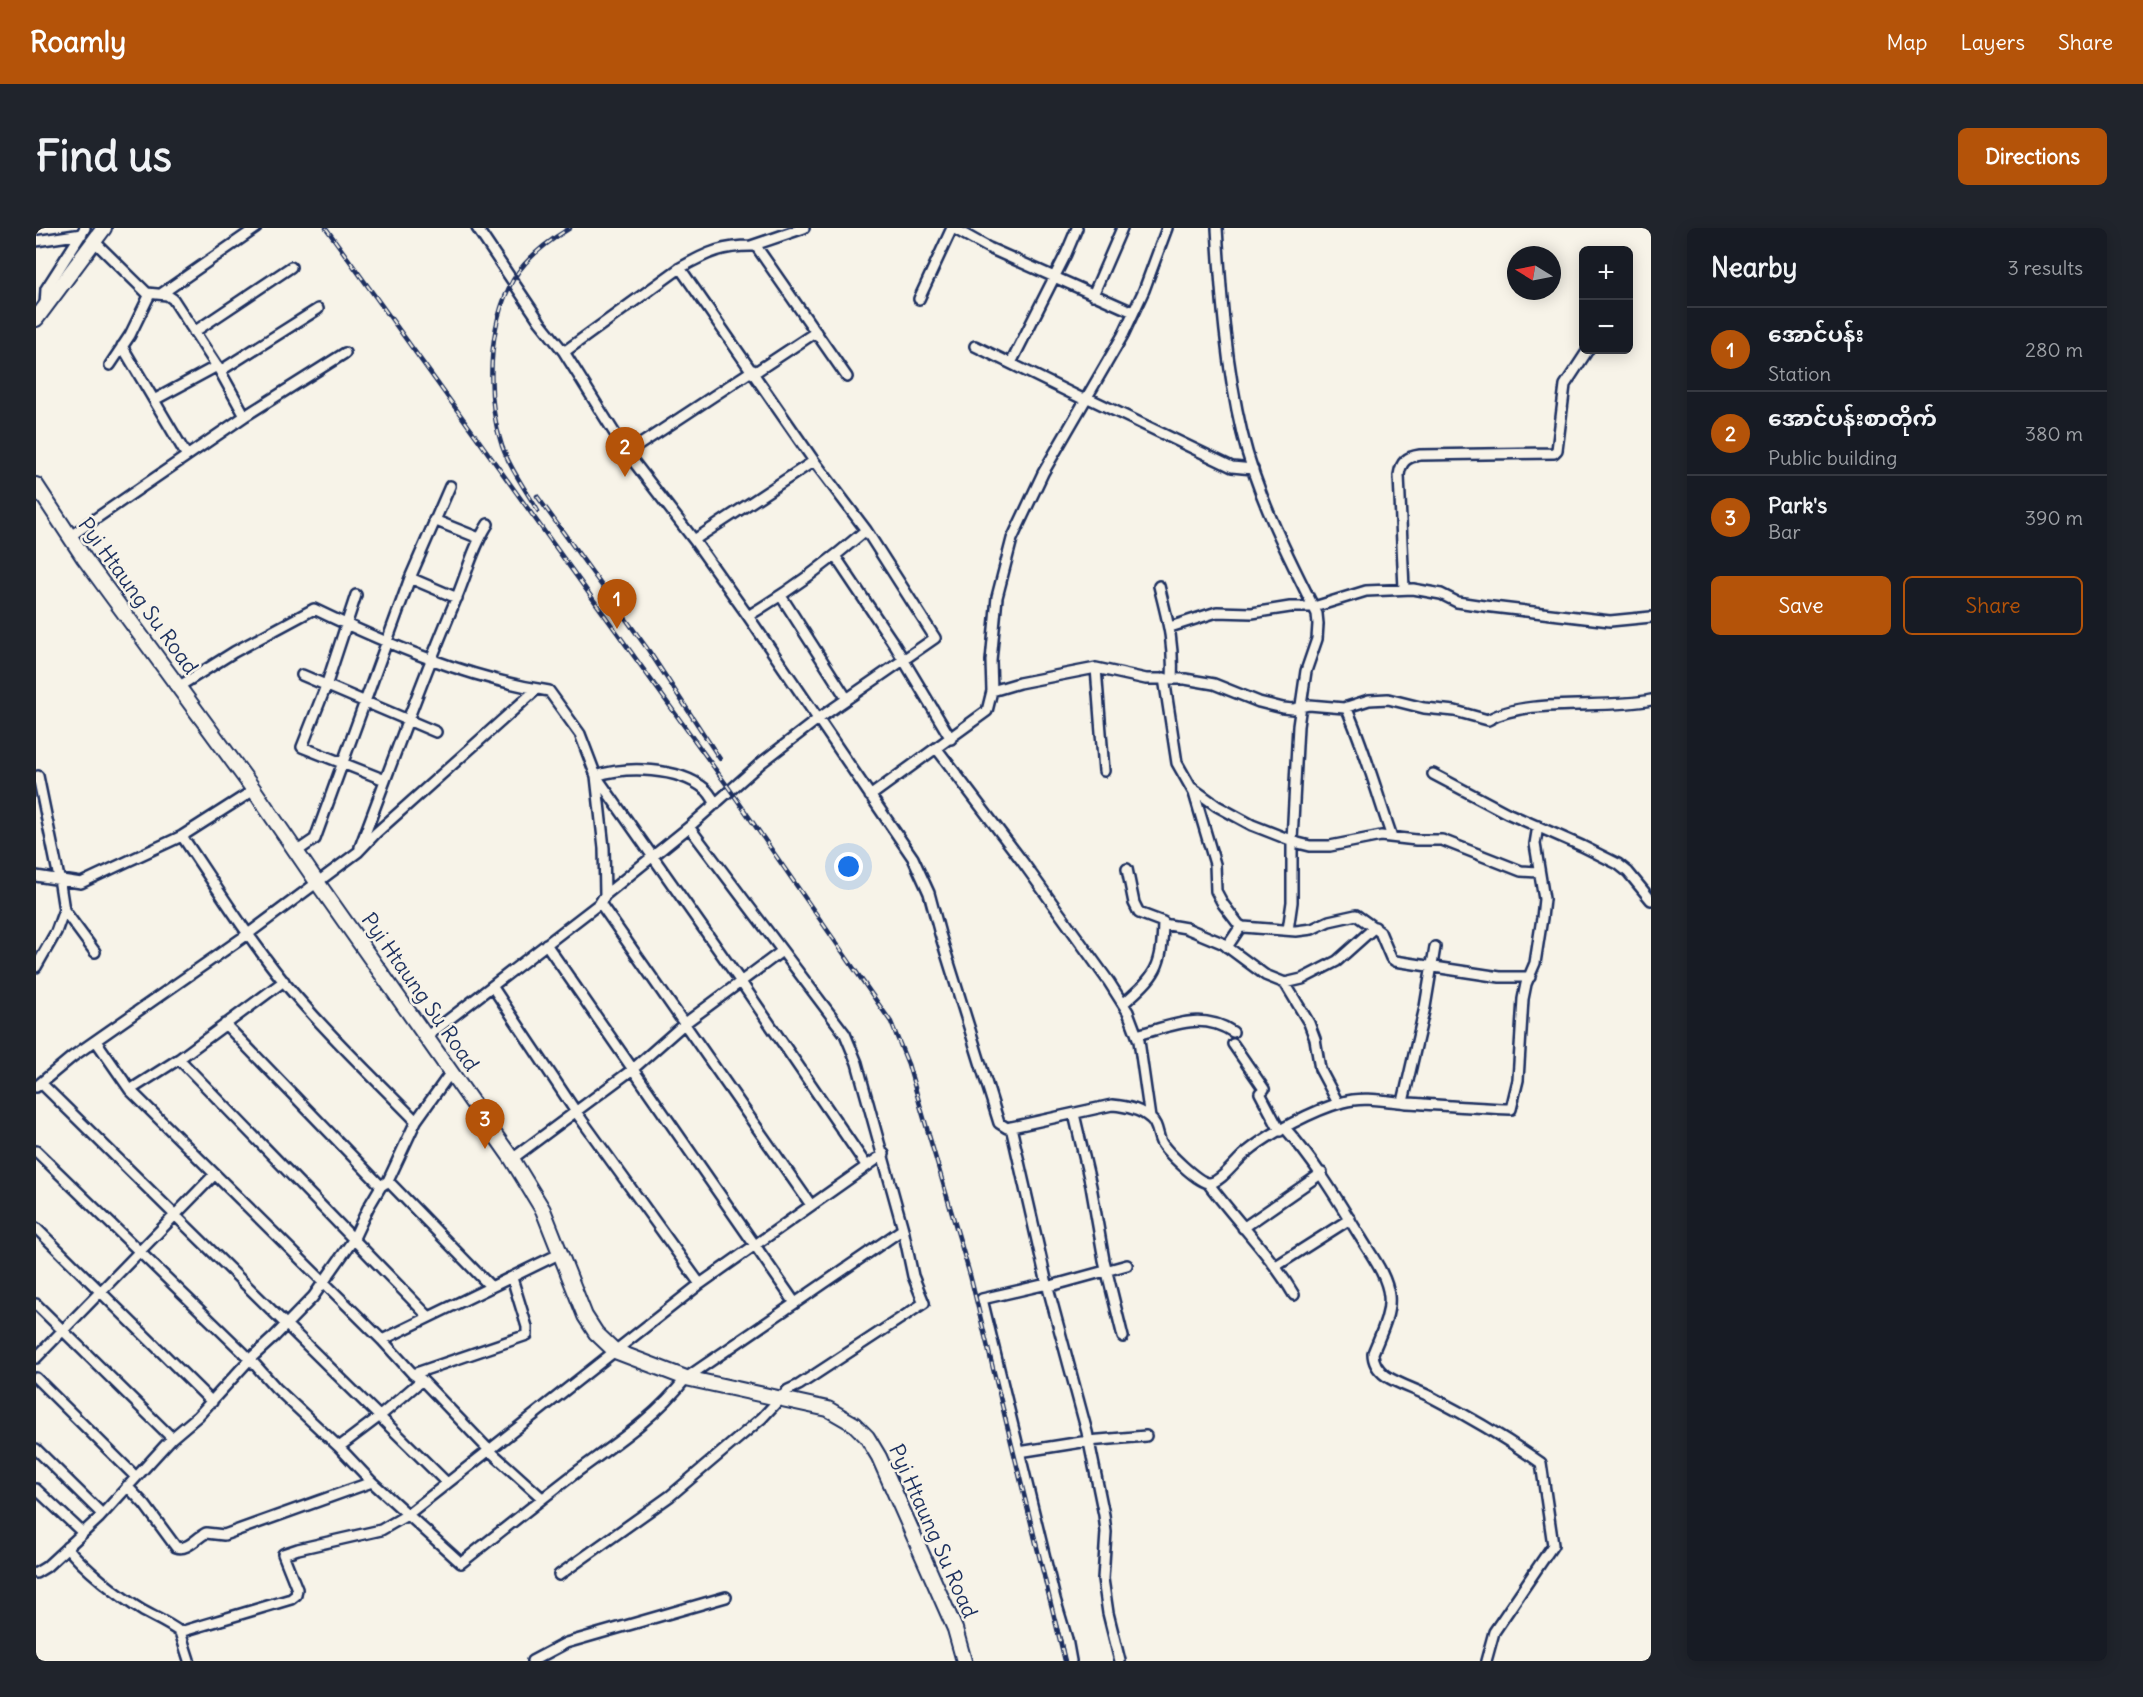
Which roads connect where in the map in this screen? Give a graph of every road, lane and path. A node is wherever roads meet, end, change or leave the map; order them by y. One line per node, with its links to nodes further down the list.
1 (49, 228): 12 (street)
2 (104, 228): 11 (highway)
3 (256, 228): 19 (street)
4 (477, 228): 30 (street)
5 (804, 228): 14 (street)
6 (952, 228): 17 (street); 21 (street)
7 (1077, 228): 17 (street)
8 (1122, 228): 20 (street)
9 (1167, 228): 23 (street)
10 (1216, 228): 43 (street)
11 (87, 234): 12 (street); 18 (street); 24 (highway)
12 (52, 238): 13 (street)
13 (36, 241)
14 (751, 246): 16 (street); 26 (street)
15 (291, 267): 25 (street)
16 (681, 268): 30 (street); 35 (street)
17 (1054, 277): 20 (street); 32 (street)
18 (150, 294): 19 (street); 27 (street)
19 (161, 294): 25 (street)
20 (1093, 295): 23 (street)
21 (919, 299)
22 (318, 309): 34 (street)
23 (1134, 312): 37 (street)
24 (36, 319)
25 (194, 332): 34 (street)
26 (816, 332): 35 (street); 36 (street)
27 (122, 346): 33 (street); 38 (street)
28 (975, 346): 32 (street)
29 (345, 352): 39 (street)
30 (564, 352): 40 (street)
31 (1585, 354): 55 (street)
32 (1011, 363): 37 (street)
33 (110, 365)
34 (218, 369): 38 (street); 39 (street)
35 (754, 371): 40 (street); 42 (street)
36 (847, 377)
37 (1086, 399): 43 (street); 73 (street)
38 (154, 400): 41 (street)
39 (245, 416): 41 (street)
40 (627, 453): 51 (street)
41 (187, 456): 49 (street)
42 (814, 461): 48 (street); 51 (street)
43 (1253, 469): 59 (street)
44 (36, 485): 49 (highway, Pyi Htaung Su Road)
45 (450, 486): 46 (street)
46 (434, 520): 50 (street); 53 (street)
47 (488, 524): 50 (street)
48 (866, 530): 52 (street); 66 (street)
49 (69, 537): 71 (highway, Pyi Htaung Su Road)
50 (478, 538): 58 (street)
51 (694, 540): 60 (street)
52 (835, 556): 57 (street); 66 (street)
53 (410, 578): 58 (street); 64 (street)
54 (1159, 586): 63 (street)
55 (1404, 589): 59 (street); 61 (street)
56 (356, 595): 62 (street)
57 (781, 596): 60 (street); 74 (street)
58 (457, 598): 65 (street)
59 (1314, 607): 63 (street); 77 (street)
60 (748, 616): 79 (street)
61 (1651, 616)
62 (346, 624): 64 (street); 70 (street); 71 (street)
63 (1170, 627): 69 (street)
64 (389, 642): 65 (street); 76 (street)
65 (431, 659): 72 (street); 80 (street)
66 (904, 661): 74 (street); 82 (street)
67 (1096, 668): 69 (street); 73 (street); 85 (street)
68 (302, 675): 70 (street)
69 (1168, 679): 77 (street); 90 (street)
70 (326, 686): 76 (street); 84 (street)
71 (177, 687): 91 (highway, Pyi Htaung Su Road)
72 (537, 689): 88 (street); 101 (street)
73 (992, 691): 82 (street)
74 (847, 699): 79 (street)
75 (1651, 700): 78 (street)
76 (366, 702): 80 (street); 84 (street)
77 (1301, 707): 78 (street); 99 (street)
78 (1346, 707): 98 (street)
79 (818, 719): 92 (street); 93 (street)
80 (406, 720): 81 (street); 89 (street)
81 (436, 732)
82 (951, 739): 83 (street)
83 (937, 748): 92 (street); 130 (street)
84 (343, 765): 89 (street); 100 (street)
85 (1104, 771)
86 (1433, 774): 95 (street)
87 (38, 776): 94 (street)
88 (596, 776): 93 (street); 102 (street); 108 (street)
89 (385, 780): 101 (street)
90 (1190, 787): 99 (street); 112 (street)
91 (254, 790): 97 (street); 100 (highway, Pyi Htaung Su Road)
92 (870, 796): 149 (street)
93 (716, 804): 96 (street)
94 (41, 810): 106 (street)
95 (1538, 826): 104 (street); 109 (street)
96 (689, 827): 102 (street); 121 (street)
97 (182, 836): 106 (street); 115 (street)
98 (1392, 837): 99 (street); 104 (street)
99 (1292, 840): 114 (street)
100 (296, 852): 107 (highway, Pyi Htaung Su Road)
101 (358, 852): 107 (street)
102 (653, 858): 108 (street); 127 (street)
103 (1127, 869): 111 (street)
104 (1539, 872): 125 (street)
105 (36, 876): 106 (street)
106 (59, 878): 110 (street)
107 (317, 882): 115 (street); 135 (highway, Pyi Htaung Su Road)
108 (602, 899): 117 (street); 132 (street)
109 (1651, 900)
110 (64, 910): 119 (street); 122 (street)
111 (1163, 924): 118 (street); 130 (street)
112 (1241, 926): 114 (street); 118 (street)
113 (1375, 927): 114 (street); 124 (street); 128 (street)
114 (1288, 930)
115 (248, 934): 126 (street); 136 (street)
116 (36, 944): 119 (street)
117 (546, 944): 129 (street); 139 (street)
118 (1227, 946): 128 (street)
119 (48, 947): 123 (street)
120 (1435, 947): 124 (street)
121 (782, 951): 127 (street); 152 (street)
122 (95, 952)
123 (36, 967)
124 (1431, 967): 125 (street); 143 (street)
125 (1530, 977): 143 (street)
126 (284, 981): 131 (street); 148 (street)
127 (741, 982): 132 (street); 154 (street)
128 (1285, 983): 144 (street)
129 (492, 986): 135 (street); 145 (street)
130 (1123, 1004): 134 (street)
131 (225, 1024): 138 (street); 158 (street)
132 (684, 1024): 139 (street); 159 (street)
133 (1233, 1032): 134 (street)
134 (1137, 1035): 147 (street)
135 (426, 1037): 140 (highway, Pyi Htaung Su Road)
136 (96, 1041): 141 (street); 142 (street)
137 (1233, 1044): 150 (street)
138 (179, 1059): 142 (street); 165 (street)
139 (633, 1069): 145 (street); 166 (street)
140 (451, 1072): 148 (street); 153 (highway, Pyi Htaung Su Road)
141 (39, 1085): 160 (street)
142 (130, 1090): 156 (street)
143 (1403, 1102): 144 (street)
144 (1338, 1103): 150 (street)
145 (576, 1112): 153 (street); 174 (street)
146 (1074, 1114): 147 (street); 149 (street); 171 (street)
147 (1150, 1118): 157 (street)
148 (416, 1121): 158 (street)
149 (1011, 1127): 175 (street)
150 (1283, 1129): 155 (street); 157 (street)
151 (36, 1151): 167 (street)
152 (884, 1154): 154 (street); 164 (street)
153 (512, 1159): 168 (highway, Pyi Htaung Su Road)
154 (866, 1165): 159 (street)
155 (1322, 1173): 161 (street); 163 (street)
156 (215, 1174): 160 (street); 173 (street)
157 (1208, 1183): 163 (street)
158 (385, 1184): 165 (street); 176 (street)
159 (811, 1205): 166 (street)
160 (176, 1213): 167 (street); 182 (street)
161 (1350, 1219): 170 (street); 221 (street)
162 (36, 1228): 177 (street)
163 (1243, 1228): 170 (street)
164 (903, 1229): 179 (street); 192 (street)
165 (353, 1240): 173 (street); 181 (street)
166 (755, 1244): 174 (street); 179 (street)
167 (140, 1252): 177 (street); 188 (street)
168 (559, 1254): 172 (street); 186 (highway, Pyi Htaung Su Road)
169 (1127, 1265): 171 (street)
170 (1276, 1266): 178 (street)
171 (1107, 1270): 175 (street); 184 (street)
172 (512, 1278): 176 (street); 189 (street)
173 (324, 1282): 182 (street); 185 (street)
174 (700, 1284): 186 (street)
175 (1047, 1286): 197 (street); 201 (street)
176 (491, 1287): 181 (street)
177 (100, 1291): 183 (street); 193 (street)
178 (1294, 1295)
179 (795, 1302): 191 (street)
180 (36, 1304): 183 (street)
181 (428, 1316): 185 (street)
182 (287, 1323): 188 (street); 194 (street)
183 (63, 1331): 187 (street); 196 (street)
184 (1123, 1337)
185 (382, 1340): 189 (street)
186 (615, 1351): 191 (highway, Pyi Htaung Su Road); 200 (street)
187 (36, 1358)
188 (250, 1359): 193 (street); 198 (street)
189 (418, 1377): 194 (street); 200 (street)
190 (36, 1378): 202 (street)
191 (686, 1378): 192 (highway, Pyi Htaung Su Road); 207 (street)
192 (780, 1400): 213 (street); 218 (highway, Pyi Htaung Su Road)
193 (212, 1402): 196 (street)
194 (380, 1416): 198 (street); 204 (street)
195 (1146, 1436): 197 (street)
196 (172, 1438): 202 (street)
197 (1088, 1441): 201 (street); 220 (street)
198 (339, 1447): 203 (street)
199 (36, 1449): 208 (street)
200 (489, 1450): 204 (street); 207 (street)
201 (1019, 1452): 219 (street)
202 (136, 1477): 205 (street)
203 (372, 1482): 205 (street); 209 (street)
204 (447, 1483): 209 (street)
205 (127, 1486): 208 (street)
206 (36, 1489): 210 (street)
207 (542, 1498): 209 (street)
208 (102, 1514): 210 (street)
209 (407, 1515): 215 (street)
210 (83, 1533): 211 (street)
211 (67, 1547): 212 (street); 215 (street)
212 (36, 1573)
213 (559, 1575)
214 (726, 1597): 217 (street)
215 (180, 1632): 216 (street)
216 (189, 1660)
217 (532, 1661)
218 (964, 1661)
219 (1071, 1661)
220 (1119, 1661)
221 (1486, 1661)

